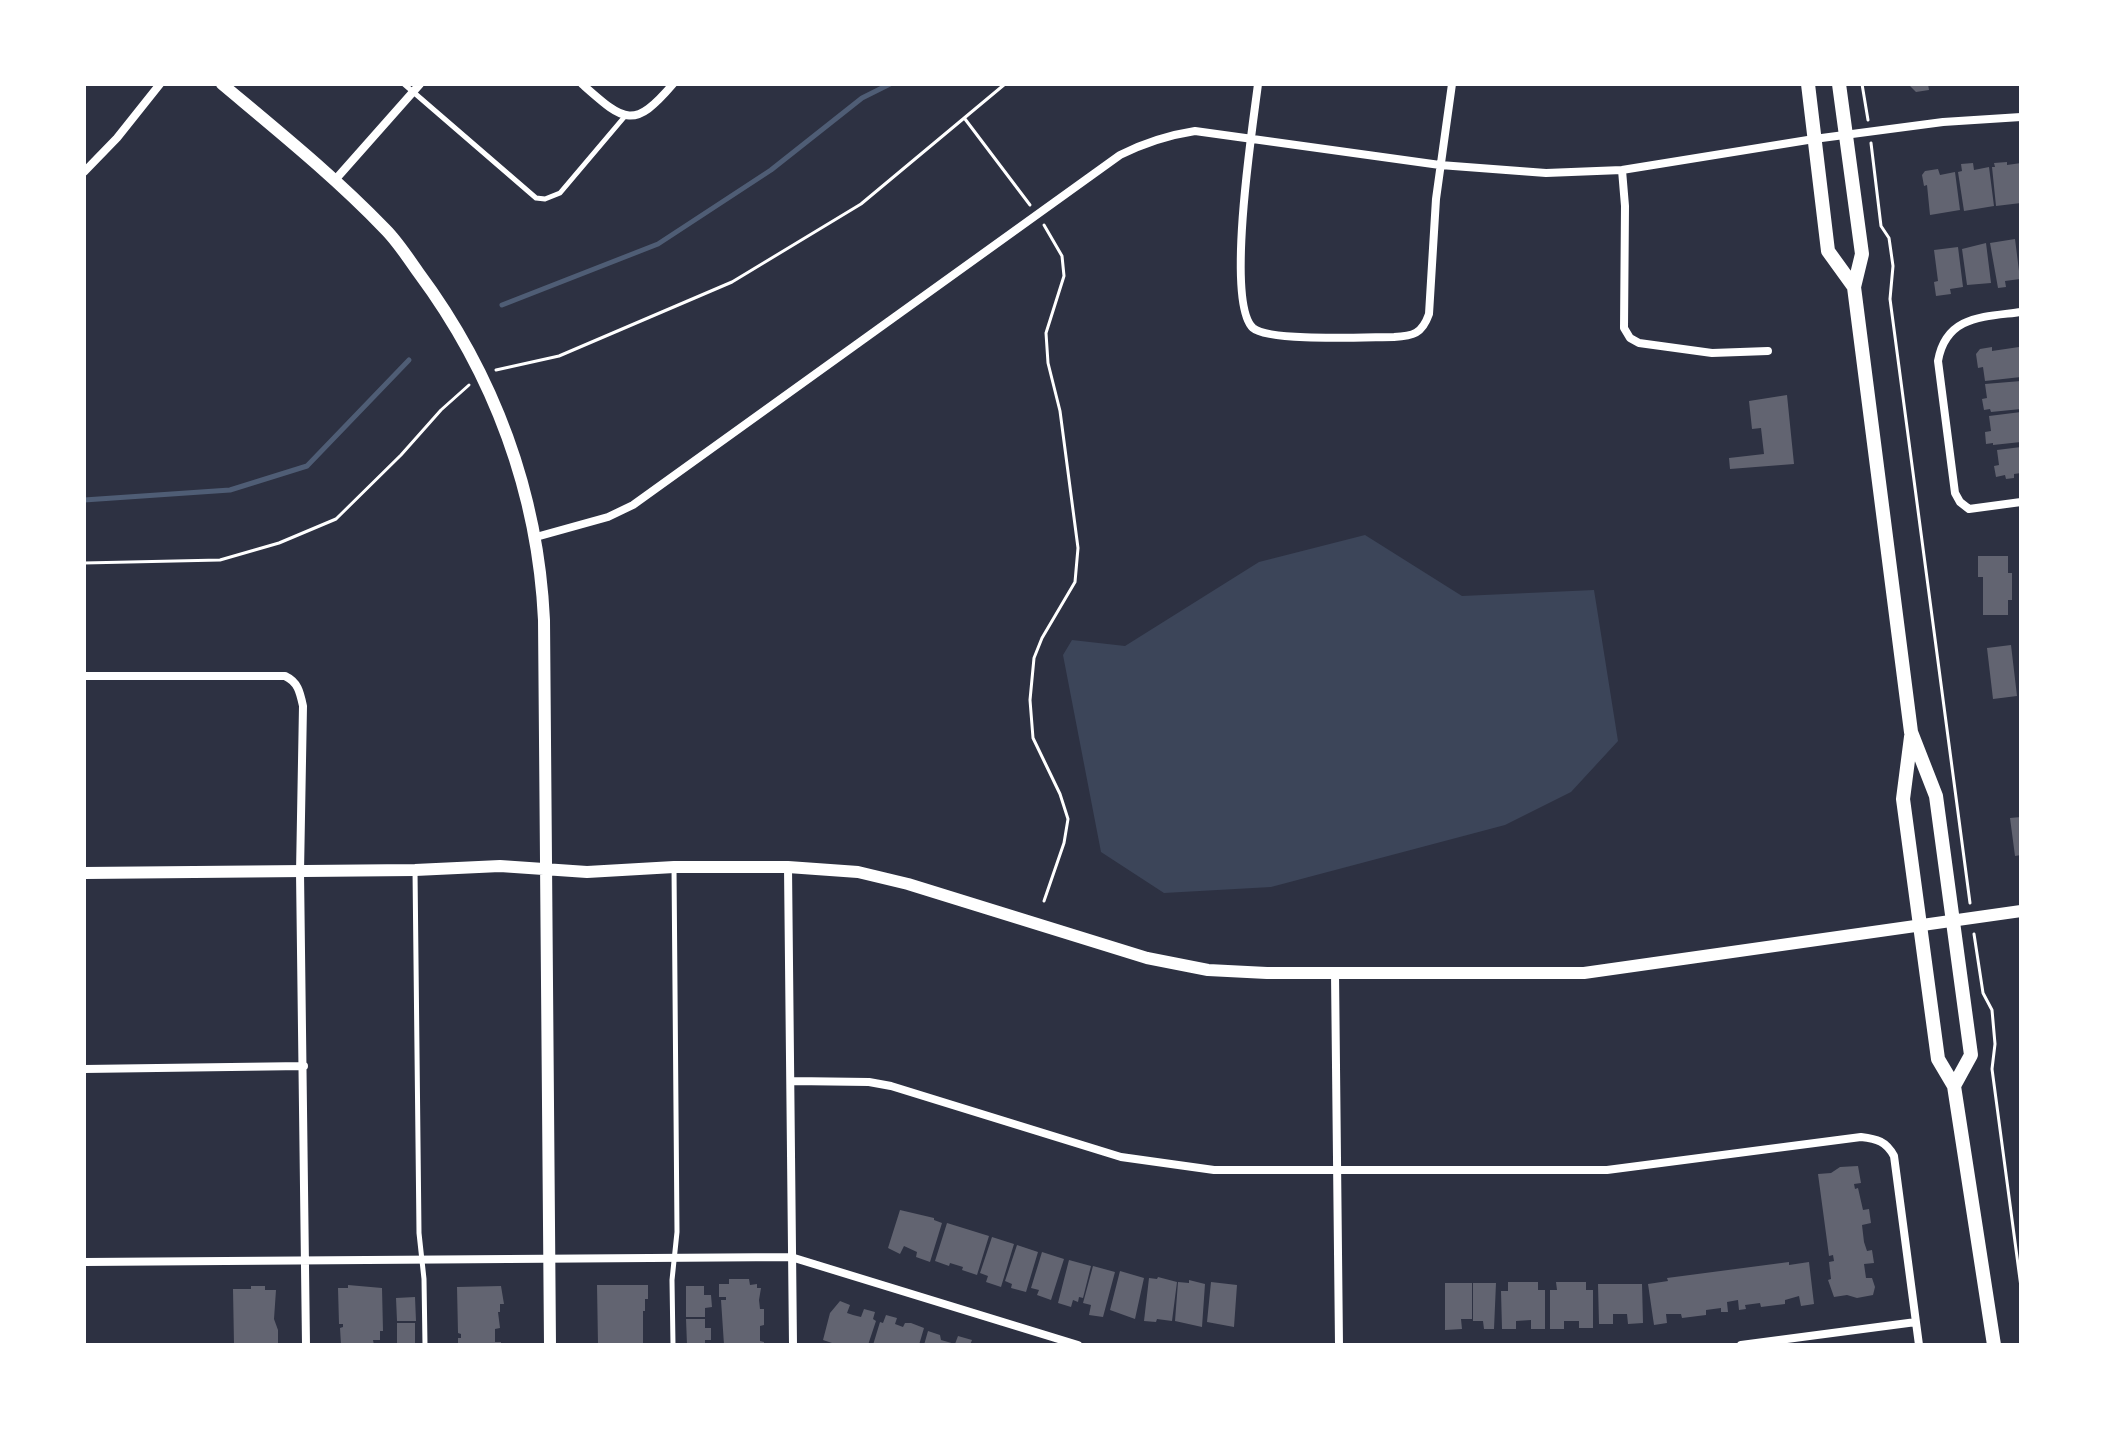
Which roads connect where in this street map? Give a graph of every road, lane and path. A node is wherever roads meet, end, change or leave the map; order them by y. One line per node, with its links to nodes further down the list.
1 (160, 84): 22 (street)
2 (222, 84): 23 (street)
3 (404, 84): 12 (lane)
4 (582, 84): 13 (street)
5 (673, 84): 13 (street)
6 (1005, 84): 15 (path)
7 (1258, 84): 18 (street)
8 (1452, 84): 20 (street)
9 (1808, 84): 19 (main road)
10 (1839, 84): 17 (main road)
11 (1862, 84): 16 (path)
12 (416, 88): 13 (lane); 23 (street)
13 (626, 115)
14 (2021, 117): 16 (street)
15 (965, 118): 24 (path); 28 (path)
16 (1870, 132): 17 (street); 40 (path)
17 (1846, 135): 19 (street); 25 (main road)
18 (1251, 138): 20 (street); 20 (street); 24 (street)
19 (1814, 139): 21 (street); 25 (main road)
20 (1440, 165): 21 (street)
21 (1622, 170): 27 (street)
22 (84, 172)
23 (335, 180): 28 (street)
24 (1037, 215): 30 (street); 41 (path)
25 (1854, 287): 33 (main road)
26 (2021, 312): 29 (street)
27 (1768, 351)
28 (482, 374): 30 (street); 31 (path)
29 (2021, 502)
30 (536, 537): 36 (street)
31 (84, 563)
32 (84, 676): 38 (street)
33 (1911, 732): 43 (main road); 44 (main road)
34 (674, 867): 35 (street); 36 (street); 52 (lane)
35 (788, 867): 46 (street); 49 (street)
36 (546, 869): 37 (street); 54 (street)
37 (415, 870): 38 (street); 56 (lane)
38 (300, 872): 39 (street); 47 (street)
39 (84, 873)
40 (1968, 888)
41 (1044, 901)
42 (2021, 911): 43 (street)
43 (1953, 920): 44 (street); 50 (main road)
44 (1920, 924): 46 (street); 50 (main road)
45 (1977, 956): 58 (path)
46 (1335, 973): 51 (street)
47 (304, 1066): 48 (street); 55 (street)
48 (84, 1069)
49 (792, 1081): 51 (street); 53 (street)
50 (1954, 1086): 69 (main road)
51 (1338, 1172): 59 (street); 66 (street)
52 (674, 1257): 53 (street); 54 (street); 63 (lane)
53 (791, 1257): 64 (street); 65 (street)
54 (549, 1258): 56 (street); 62 (street)
55 (305, 1260): 56 (street); 57 (street); 60 (street)
56 (423, 1260): 61 (lane)
57 (84, 1262)
58 (2021, 1287)
59 (1916, 1322): 67 (street); 68 (street)
60 (306, 1345)
61 (425, 1345)
62 (550, 1345)
63 (673, 1345)
64 (793, 1345)
65 (1078, 1345)
66 (1339, 1345)
67 (1741, 1345)
68 (1919, 1345)
69 (1994, 1345)

